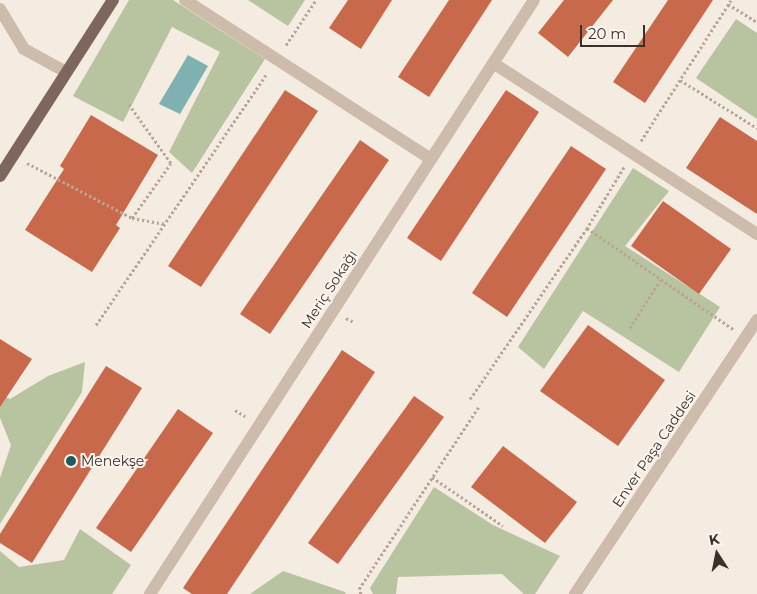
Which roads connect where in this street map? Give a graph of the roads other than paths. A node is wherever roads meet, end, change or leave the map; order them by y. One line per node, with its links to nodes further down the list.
1 (112, 0): 6 (main road)
2 (185, 0): 7 (street)
3 (534, 0): 5 (street, Meriç Sokağı)
4 (0, 9): 6 (street)
5 (493, 63): 7 (street, Meriç Sokağı); 9 (street)
6 (66, 72): 8 (main road)
7 (431, 159): 11 (street, Meriç Sokağı)
8 (0, 176)
9 (757, 234)
10 (757, 320): 12 (street, Enver Paşa Caddesi)
11 (150, 594)
12 (575, 594)

